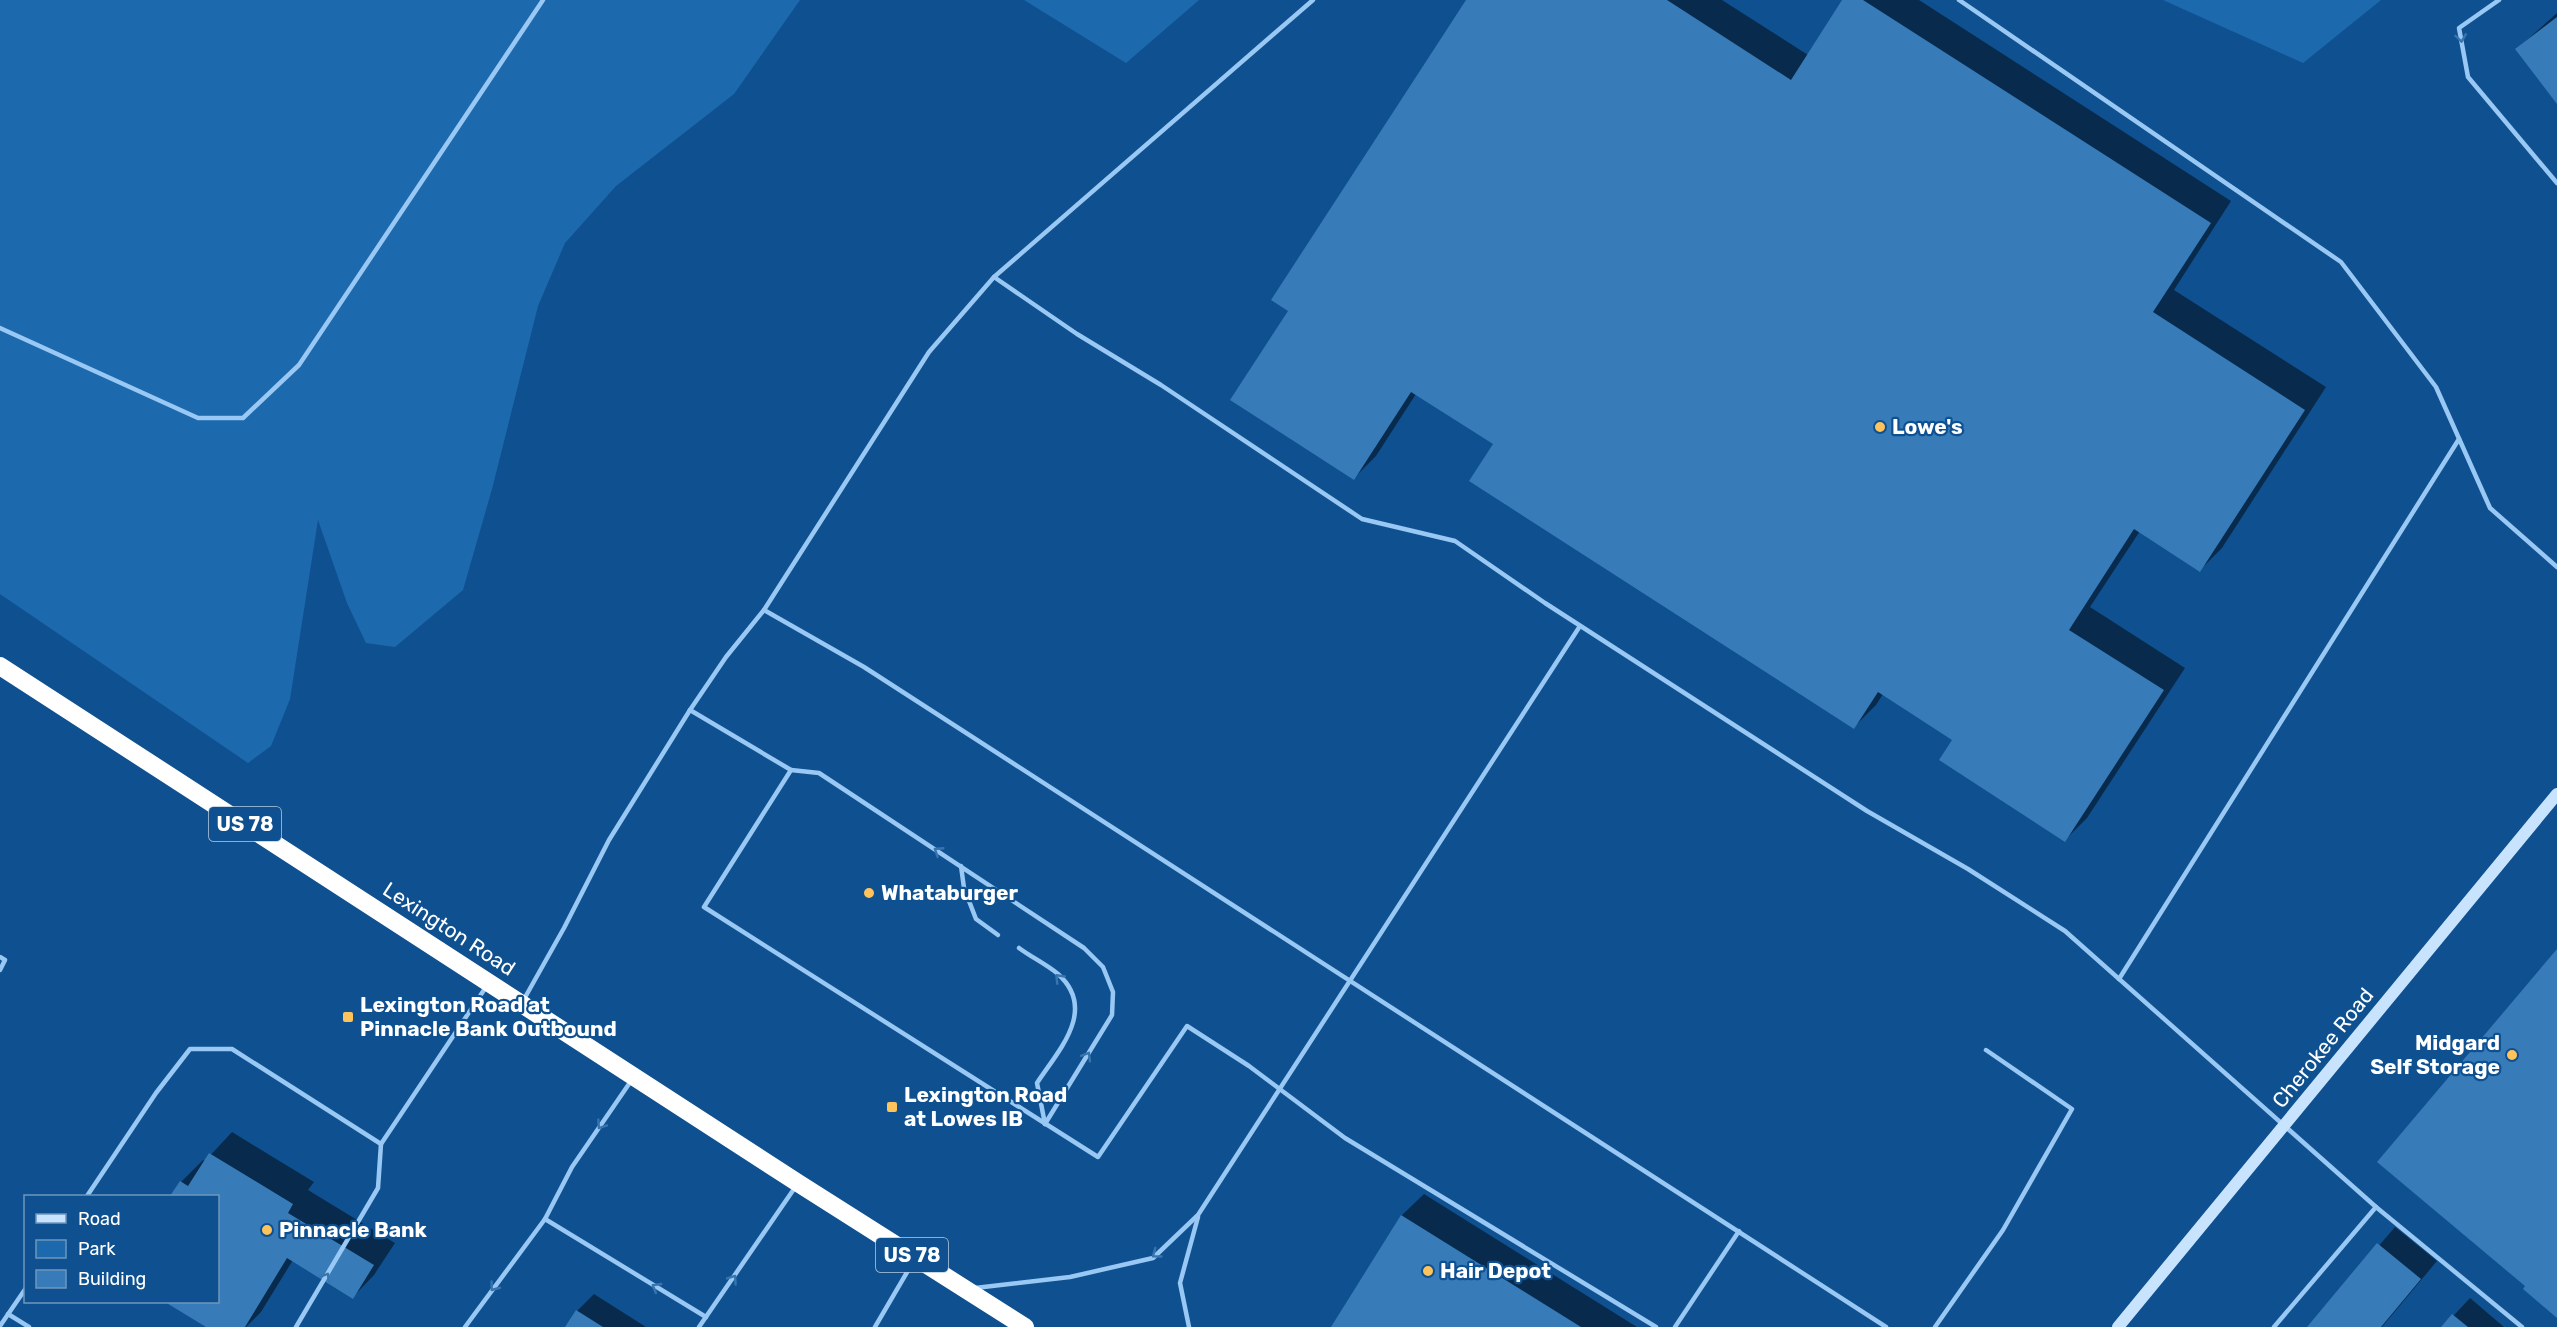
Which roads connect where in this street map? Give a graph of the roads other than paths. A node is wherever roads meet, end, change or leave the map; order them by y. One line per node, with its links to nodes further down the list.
1 (543, 0): 7 (lane)
2 (1313, 0): 6 (lane)
3 (1959, 0): 8 (lane)
4 (2499, 0): 5 (lane, one-way to 5)
5 (2557, 183)
6 (994, 277): 10 (lane); 11 (lane)
7 (0, 328)
8 (2460, 439): 9 (lane); 21 (lane)
9 (2557, 567)
10 (764, 610): 13 (lane); 22 (lane)
11 (1580, 626): 21 (lane); 22 (lane)
12 (0, 666): 23 (highway, Lexington Road / US 78)
13 (690, 710): 14 (lane); 24 (lane)
14 (791, 770): 16 (lane, one-way to 14); 28 (lane)
15 (2557, 794): 29 (main road, Cherokee Road)
16 (961, 866): 17 (lane); 28 (lane, one-way to 16)
17 (998, 935)
18 (1019, 948): 28 (lane, one-way to 18)
19 (0, 957): 20 (lane)
20 (0, 970)
21 (2119, 979): 29 (lane)
22 (1350, 981): 27 (lane); 36 (lane)
23 (489, 982): 24 (highway, Lexington Road / US 78); 30 (lane)
24 (522, 1003): 26 (highway, Lexington Road / US 78)
25 (1986, 1050): 53 (lane)
26 (634, 1076): 31 (highway, Lexington Road / US 78); 35 (lane, one-way to 35)
27 (1281, 1090): 28 (lane); 34 (lane); 50 (lane)
28 (1045, 1124)
29 (2284, 1125): 33 (lane); 54 (main road, Cherokee Road)
30 (381, 1144): 32 (lane); 45 (lane, one-way to 30)
31 (798, 1183): 37 (highway, Lexington Road / US 78); 41 (lane, one-way to 31)
32 (88, 1195)
33 (2376, 1207): 55 (lane); 56 (lane)
34 (1198, 1215): 38 (lane, one-way to 38); 49 (lane)
35 (545, 1219): 41 (lane, one-way to 35); 46 (lane, one-way to 46)
36 (1739, 1231): 51 (lane); 52 (lane)
37 (916, 1258): 38 (highway, Lexington Road / US 78); 48 (lane)
38 (964, 1289): 42 (highway, Lexington Road / US 78)
39 (24, 1291): 40 (lane)
40 (8, 1314): 43 (lane); 44 (lane)
41 (706, 1317): 47 (lane)
42 (1018, 1325)
43 (0, 1326)
44 (29, 1327)
45 (296, 1327)
46 (465, 1327)
47 (699, 1327)
48 (875, 1327)
49 (1189, 1327)
50 (1656, 1327)
51 (1675, 1327)
52 (1886, 1327)
53 (1935, 1327)
54 (2118, 1327)
55 (2274, 1327)
56 (2522, 1327)

